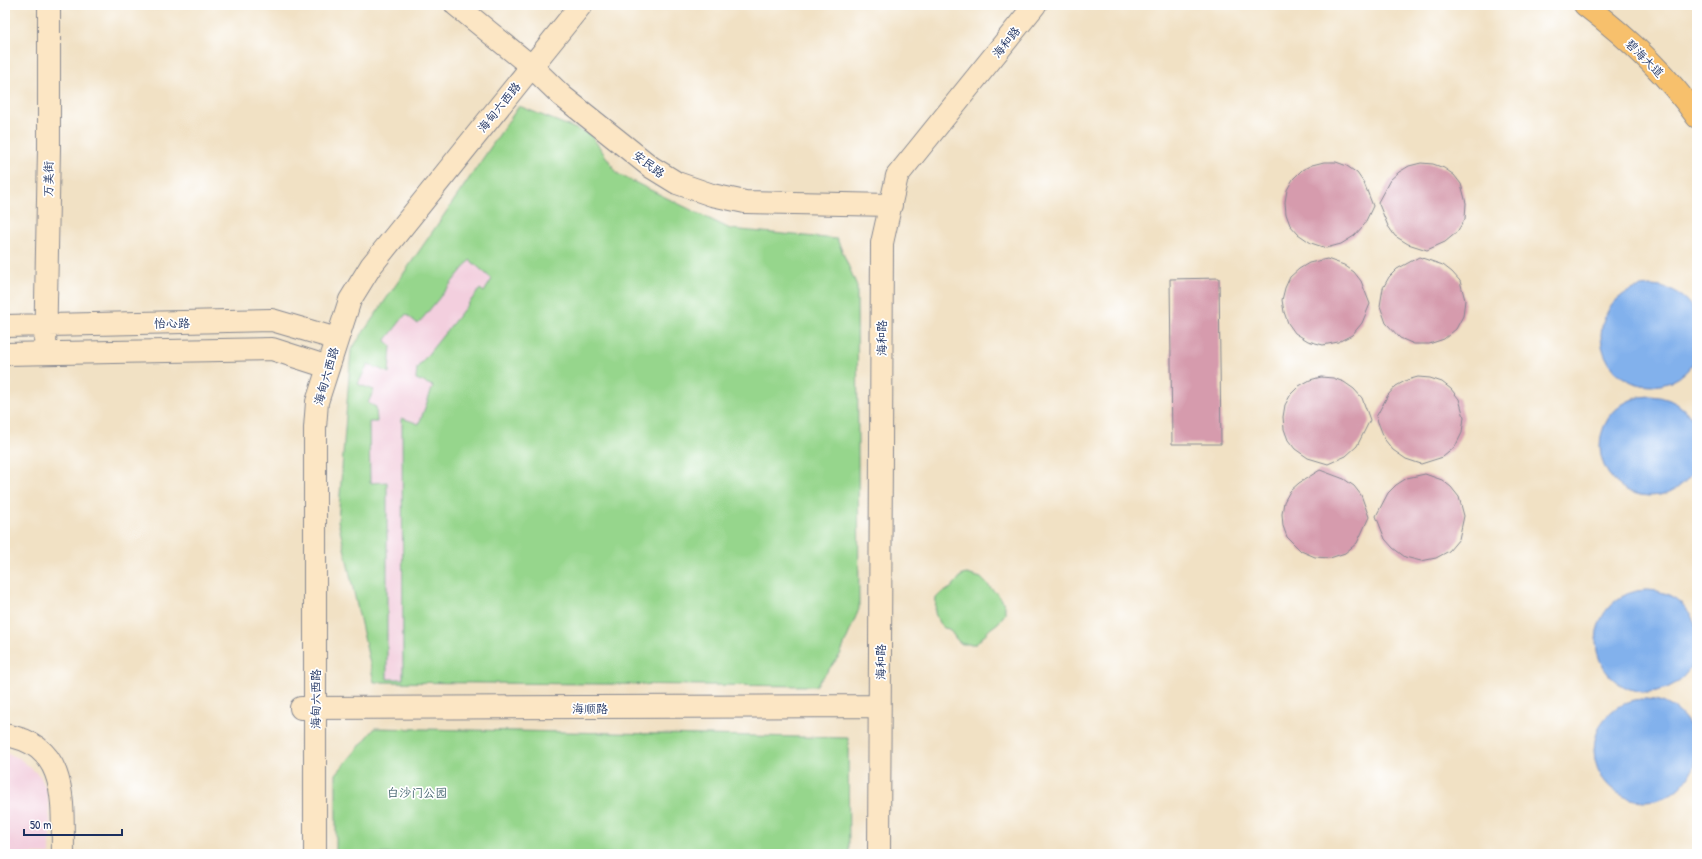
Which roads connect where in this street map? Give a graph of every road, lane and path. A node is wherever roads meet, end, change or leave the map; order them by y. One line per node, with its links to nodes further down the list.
1 (49, 5): 15 (street, 万美街)
2 (55, 5): 15 (street, 万美街)
3 (456, 5): 11 (street, 安民路)
4 (464, 5): 11 (street, 安民路)
5 (564, 5): 11 (street, 海甸六西路)
6 (581, 5): 11 (street, 海甸六西路)
7 (1027, 5): 14 (street, 海和路)
8 (1036, 5): 14 (street, 海和路)
9 (1585, 5): 13 (main road, 碧海大道)
10 (1596, 5): 12 (main road, 碧海大道)
11 (528, 60): 14 (street, 安民路); 17 (street, 海甸六西路)
12 (1697, 106)
13 (1697, 117)
14 (889, 200): 21 (street, 海和路)
15 (48, 325): 16 (street, 怡心路); 17 (street, 怡心路); 18 (street, 万美街)
16 (5, 326)
17 (330, 337): 20 (street, 海甸六西路)
18 (47, 352): 19 (street); 20 (street)
19 (5, 354)
20 (321, 365): 22 (street, 海甸六西路)
21 (875, 713): 22 (street, 海顺路); 29 (street); 30 (street)
22 (308, 716): 27 (street, 海甸六西路); 28 (street, 海甸六西路)
23 (5, 735): 26 (street)
24 (5, 743): 25 (street)
25 (57, 854)
26 (63, 854)
27 (301, 854)
28 (315, 854)
29 (874, 854)
30 (879, 854)

